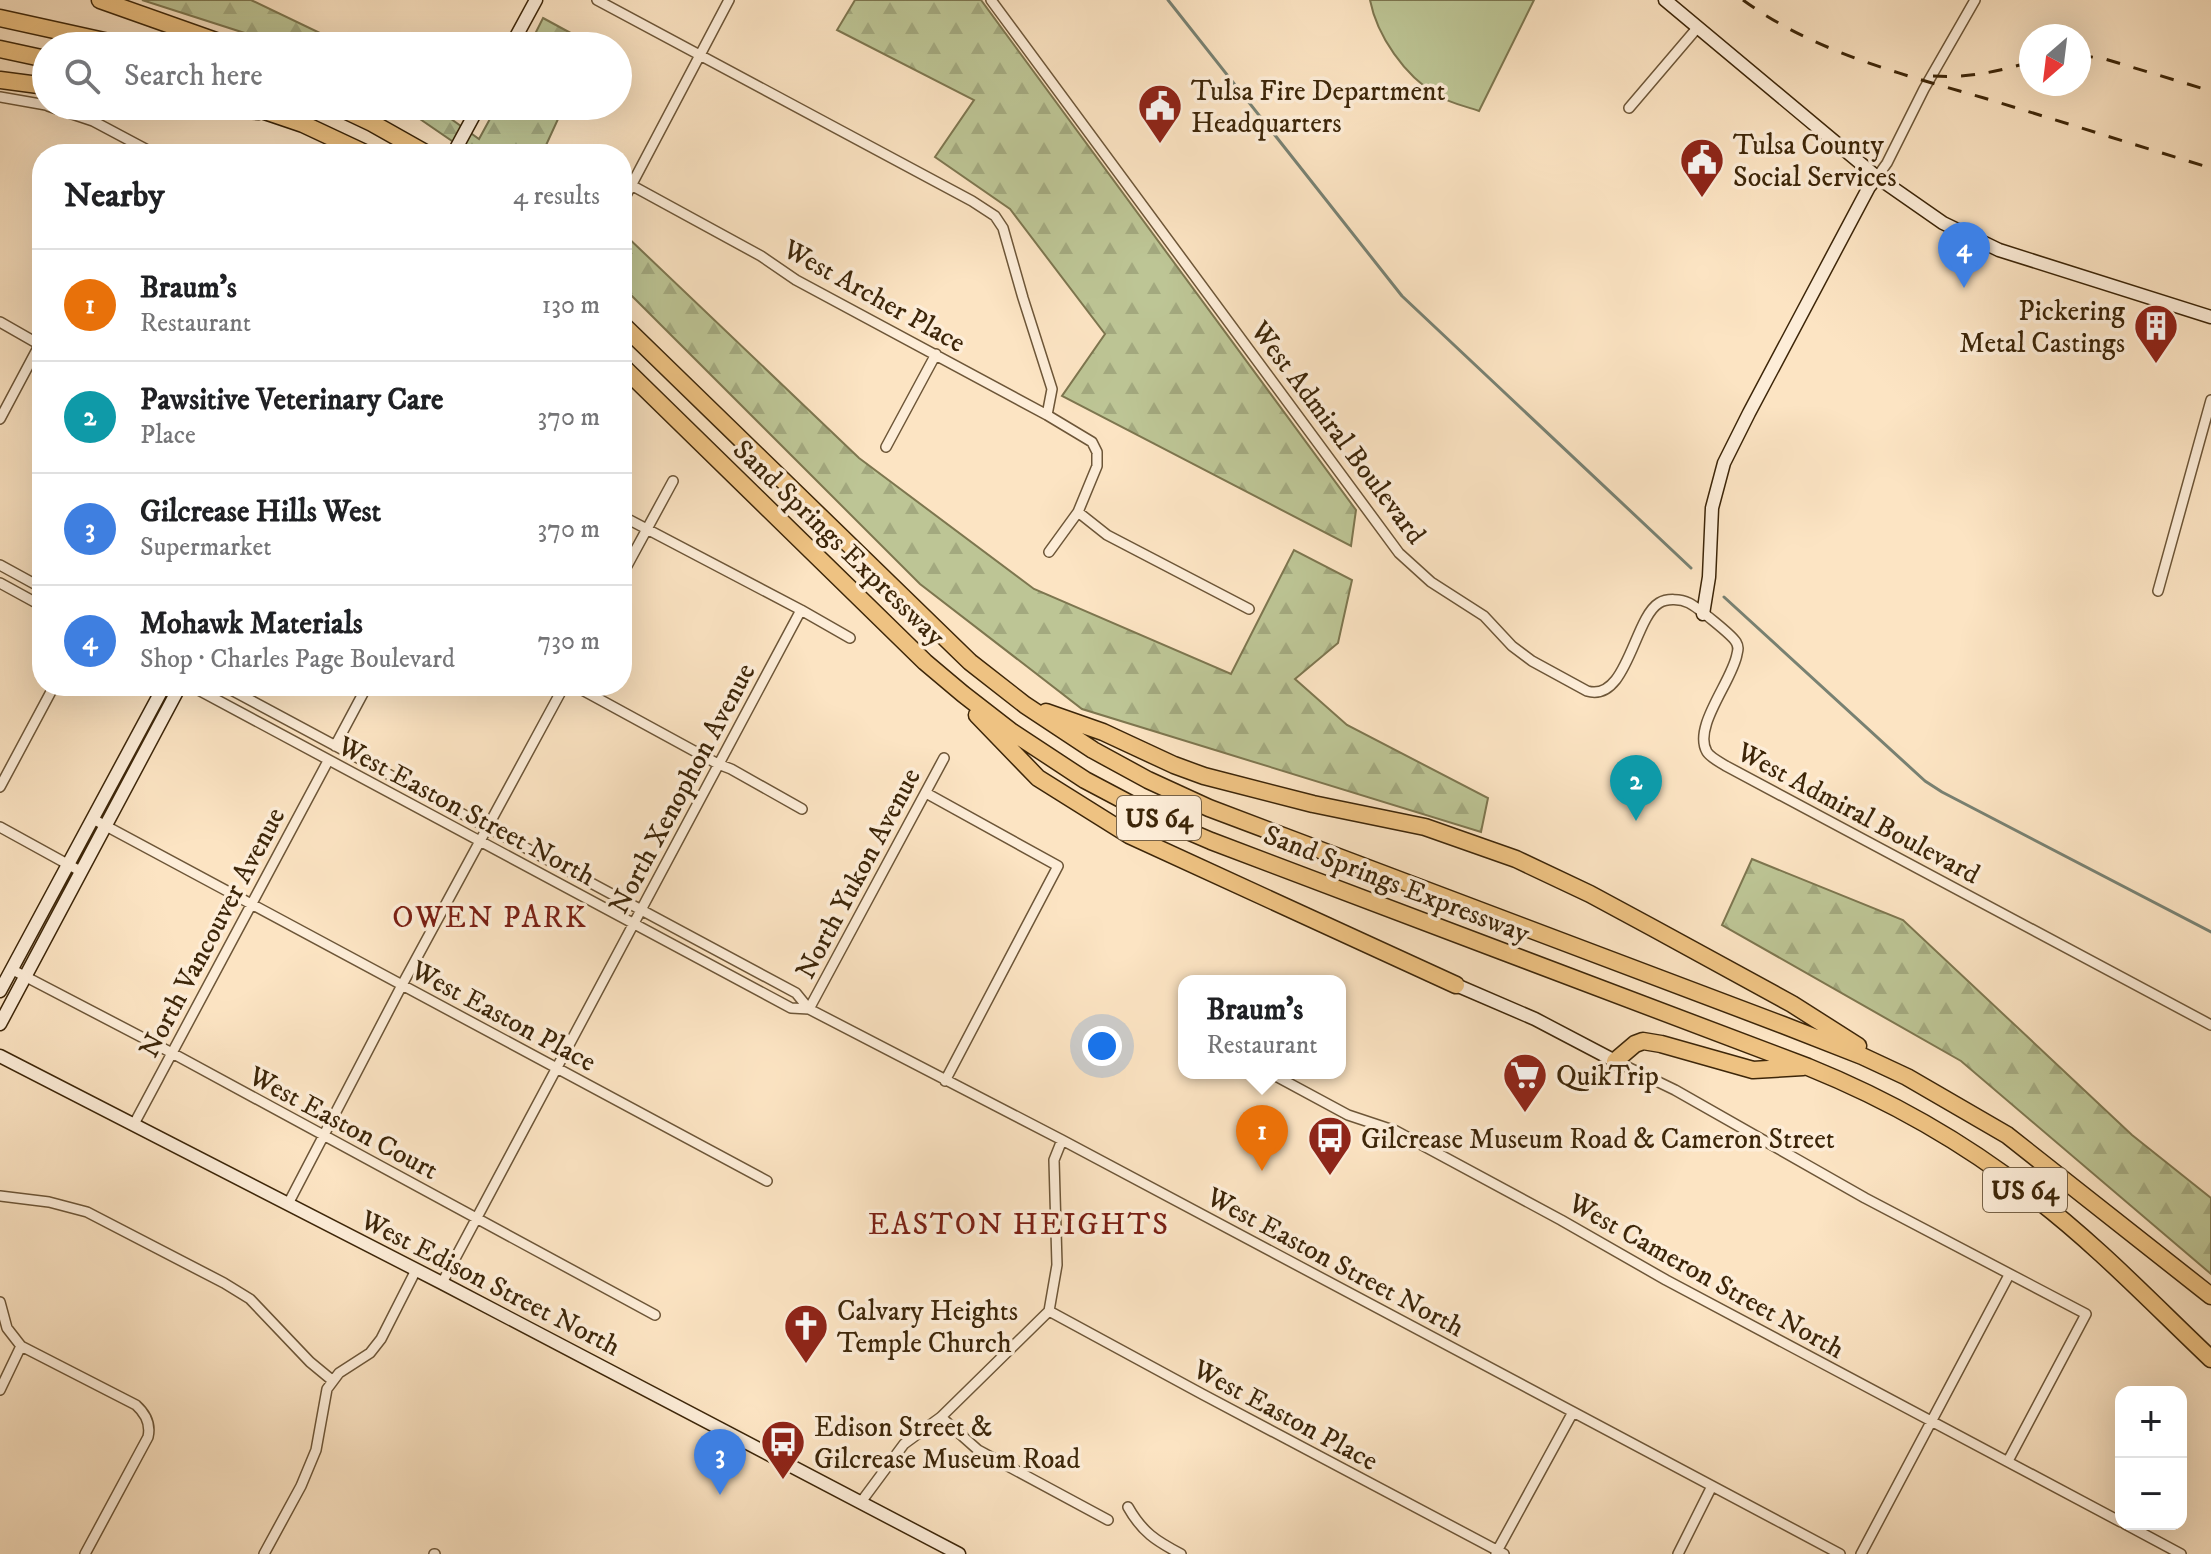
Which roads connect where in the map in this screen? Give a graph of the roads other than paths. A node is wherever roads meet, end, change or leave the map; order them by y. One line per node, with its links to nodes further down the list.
1 (100, 0): 11 (highway)
2 (536, 0): 12 (main road)
3 (597, 0): 14 (street)
4 (729, 0): 14 (street)
5 (991, 0): 57 (street, West Admiral Boulevard)
6 (1665, 0): 9 (main road)
7 (1975, 0): 29 (street)
8 (0, 18): 10 (highway)
9 (1698, 27): 20 (street); 29 (main road)
10 (64, 32)
11 (190, 32)
12 (519, 32)
13 (0, 49): 15 (highway)
14 (701, 55): 30 (street); 40 (street)
15 (32, 56)
16 (0, 80): 17 (highway)
17 (32, 84)
18 (0, 97): 19 (street)
19 (32, 103)
20 (1629, 108)
21 (90, 120): 25 (street)
22 (291, 120): 26 (highway)
23 (366, 120): 27 (highway)
24 (471, 120): 28 (main road)
25 (131, 144)
26 (346, 144)
27 (409, 144)
28 (458, 144)
29 (1877, 177): 32 (main road); 57 (main road)
30 (632, 183)
31 (632, 186): 36 (street, West Archer Place)
32 (2211, 317)
33 (0, 322): 35 (street)
34 (632, 334): 68 (highway, Sand Springs Expressway / US 64)
35 (32, 338)
36 (936, 354): 40 (street, West Archer Place); 43 (street)
37 (32, 360): 41 (street)
38 (632, 376): 59 (highway, Sand Springs Expressway / US 64)
39 (2211, 400): 42 (street)
40 (1047, 415): 45 (street, West Archer Place)
41 (0, 419)
42 (2208, 419): 53 (street)
43 (886, 447)
44 (673, 481): 47 (street)
45 (1078, 512): 48 (street); 55 (street)
46 (632, 521): 47 (street)
47 (647, 529): 49 (street); 56 (street)
48 (1049, 552)
49 (632, 557)
50 (0, 565): 52 (street)
51 (0, 583): 54 (street)
52 (32, 583)
53 (2158, 591)
54 (32, 601)
55 (1249, 609)
56 (801, 610): 58 (street); 75 (street, North Xenophon Avenue)
57 (1703, 614): 95 (street, West Admiral Boulevard)
58 (850, 638)
59 (925, 662): 90 (highway); 99 (highway, Sand Springs Expressway / US 64)
60 (49, 696): 77 (street)
61 (159, 696): 80 (main road)
62 (174, 696): 80 (main road)
63 (209, 696): 71 (street, West Easton Street North)
64 (242, 696): 69 (street, West Easton Street North)
65 (362, 696): 70 (street)
66 (559, 696): 82 (street)
67 (593, 696): 75 (street)
68 (1025, 705): 101 (highway, Sand Springs Expressway / US 64); 101 (highway)
69 (322, 739): 70 (street, West Easton Street North); 71 (street)
70 (335, 746): 72 (street, West Easton Street North)
71 (315, 754): 74 (street, West Easton Street North)
72 (350, 754): 76 (street); 82 (street, West Easton Street North)
73 (944, 758): 78 (street, North Yukon Avenue)
74 (328, 761): 76 (street, West Easton Street North); 85 (street, North Vancouver Avenue)
75 (718, 764): 79 (street); 86 (street, North Xenophon Avenue)
76 (343, 769): 83 (street, West Easton Street North)
77 (0, 787)
78 (926, 793): 93 (street, North Yukon Avenue); 103 (street)
79 (802, 809)
80 (99, 822): 84 (main road); 85 (street, West Easton Place)
81 (0, 827): 84 (street)
82 (488, 828): 83 (street); 86 (street, West Easton Street North)
83 (480, 842): 87 (street, West Easton Street North); 91 (street)
84 (74, 868): 88 (main road); 89 (main road)
85 (251, 904): 91 (street, West Easton Place); 96 (street, North Vancouver Avenue)
86 (641, 909): 87 (street, North Xenophon Avenue); 93 (street, West Easton Street North)
87 (633, 924): 93 (street, West Easton Street North); 100 (street, North Xenophon Avenue)
88 (11, 969): 89 (street, West Easton Court); 92 (main road)
89 (25, 977): 94 (main road); 96 (street, West Easton Court)
90 (1448, 982): 98 (main road)
91 (402, 985): 100 (street, West Easton Place); 105 (street)
92 (0, 991)
93 (809, 1009): 103 (street, West Easton Street North)
94 (0, 1024)
95 (2211, 1025)
96 (172, 1053): 104 (street, North Vancouver Avenue); 105 (street, West Easton Court)
97 (0, 1056): 104 (main road, West Edison Street North)
98 (1615, 1061): 99 (highway); 113 (street)
99 (1808, 1067): 121 (highway, Sand Springs Expressway / US 64)
100 (556, 1068): 107 (street, West Easton Place); 110 (street, North Xenophon Avenue)
101 (1907, 1077): 111 (highway, Sand Springs Expressway / US 64)
102 (1281, 1079): 126 (street, West Cameron Street North)
103 (945, 1081): 106 (street, West Easton Street North)
104 (134, 1124): 109 (main road, West Edison Street North)
105 (323, 1137): 109 (street); 110 (street, West Easton Court)
106 (1062, 1140): 118 (street); 124 (street, West Easton Street North)
107 (767, 1181)
108 (0, 1196): 122 (street)
109 (288, 1204): 112 (main road, West Edison Street North)
110 (476, 1218): 114 (street, North Xenophon Avenue); 119 (street, West Easton Court)
111 (2138, 1237): 115 (highway, Sand Springs Expressway / US 64); 117 (highway)
112 (416, 1270): 114 (main road, West Edison Street North); 122 (street)
113 (2009, 1275): 126 (street); 127 (street)
114 (442, 1283): 129 (main road, West Edison Street North)
115 (2211, 1296)
116 (0, 1302): 120 (street)
117 (2211, 1304)
118 (1049, 1311): 125 (street); 134 (street, West Easton Place)
119 (655, 1315)
120 (21, 1346): 123 (street); 135 (street)
121 (2211, 1359)
122 (333, 1381): 136 (street)
123 (0, 1390)
124 (1573, 1412): 128 (street, West Easton Street North); 134 (street)
125 (941, 1417): 129 (street); 132 (street)
126 (1931, 1421): 127 (street, West Cameron Street North); 141 (street)
127 (2008, 1461): 131 (street, West Cameron Street North)
128 (1712, 1486): 139 (street); 140 (street, West Easton Street North)
129 (861, 1502): 137 (main road, West Edison Street North)
130 (1128, 1507): 138 (street)
131 (2115, 1519)
132 (1108, 1520)
133 (2136, 1530): 142 (street, West Cameron Street North)
134 (1499, 1553)
135 (85, 1554)
136 (264, 1554)
137 (959, 1554)
138 (1181, 1554)
139 (1678, 1554)
140 (1840, 1554)
141 (1861, 1554)
142 (2181, 1554)

